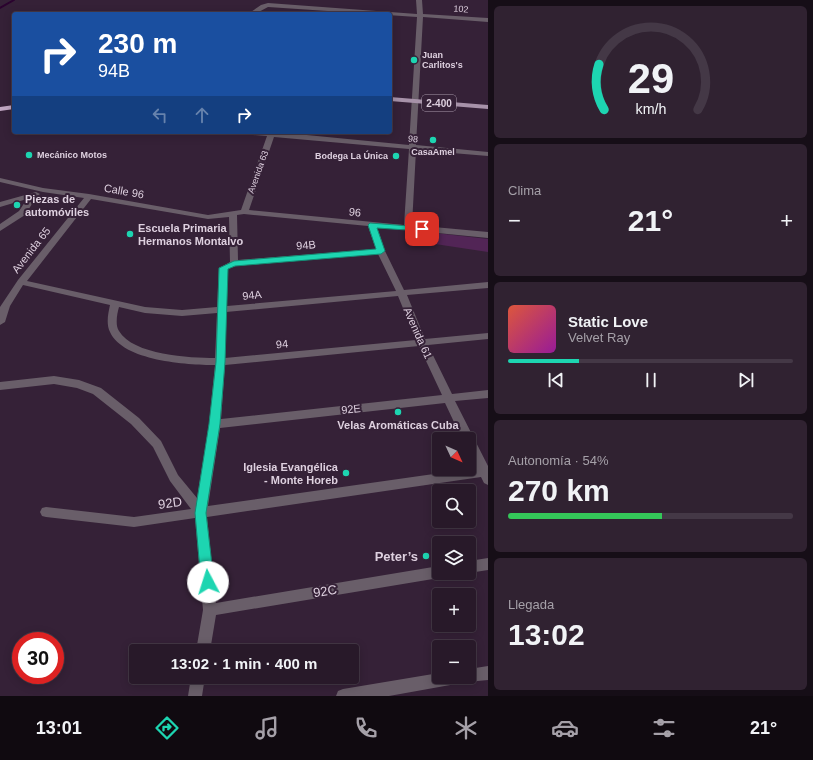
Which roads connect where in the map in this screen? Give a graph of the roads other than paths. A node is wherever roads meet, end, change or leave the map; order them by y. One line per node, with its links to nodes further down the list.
1 (419, 0): 8 (street)
2 (307, 8): 3 (street, 102); 4 (street, 102); 5 (street)
3 (316, 11): 6 (street, 102)
4 (253, 12)
5 (306, 12)
6 (337, 12)
7 (392, 15): 8 (street, 102)
8 (420, 16): 9 (street, 102); 13 (street)
9 (488, 20)
10 (392, 99): 13 (main road, 2-400)
11 (12, 102): 12 (highway)
12 (0, 104)
13 (414, 104): 14 (main road, 2-400); 16 (main road, 2-400); 18 (main road, 2-400); 21 (street)
14 (392, 105)
15 (12, 107): 17 (highway)
16 (488, 107)
17 (0, 109)
18 (488, 112)
19 (272, 134): 28 (street, Avenida 63)
20 (281, 134): 21 (street, 98)
21 (412, 148): 22 (street, 98); 32 (street)
22 (488, 154)
23 (0, 180): 24 (street, Calle 96)
24 (43, 190): 25 (street); 26 (street, Calle 96)
25 (33, 196): 27 (street); 31 (street)
26 (89, 196): 29 (street, Calle 96); 36 (street, Avenida 65)
27 (0, 205)
28 (244, 212): 29 (street, Calle 96); 30 (street, 96)
29 (234, 214): 35 (street)
30 (372, 225): 32 (street, 96); 34 (street, Avenida 61)
31 (0, 228)
32 (408, 228): 33 (street, 96)
33 (488, 235)
34 (381, 251): 35 (street, 94B); 38 (street, Avenida 61)
35 (234, 264): 40 (street)
36 (20, 282): 39 (street, 94A); 41 (street, Avenida 65)
37 (488, 286): 38 (street, 94A)
38 (401, 292): 40 (street, 94A); 43 (street, Avenida 61)
39 (115, 302): 40 (street, 94A); 44 (street, 94)
40 (222, 310): 44 (street)
41 (0, 322)
42 (488, 336): 43 (street, 94)
43 (422, 343): 44 (street, 94); 47 (street, Avenida 61)
44 (220, 362): 48 (street)
45 (0, 386): 53 (street)
46 (488, 394): 47 (street, 92E)
47 (448, 398): 48 (street, 92E); 49 (street, Avenida 61)
48 (214, 424): 53 (street)
49 (465, 432)
50 (476, 453): 51 (street, Avenida 61)
51 (487, 474): 53 (street, 92D)
52 (46, 512): 53 (street, 92D)
53 (201, 513): 57 (street)
54 (488, 564): 55 (street)
55 (476, 566)
56 (432, 573): 57 (street, 92C)
57 (210, 610): 58 (street)
58 (204, 644)
59 (488, 673): 60 (street)
60 (476, 675)
61 (432, 682): 64 (street)
62 (197, 684): 63 (street)
63 (195, 696)
64 (343, 696)

